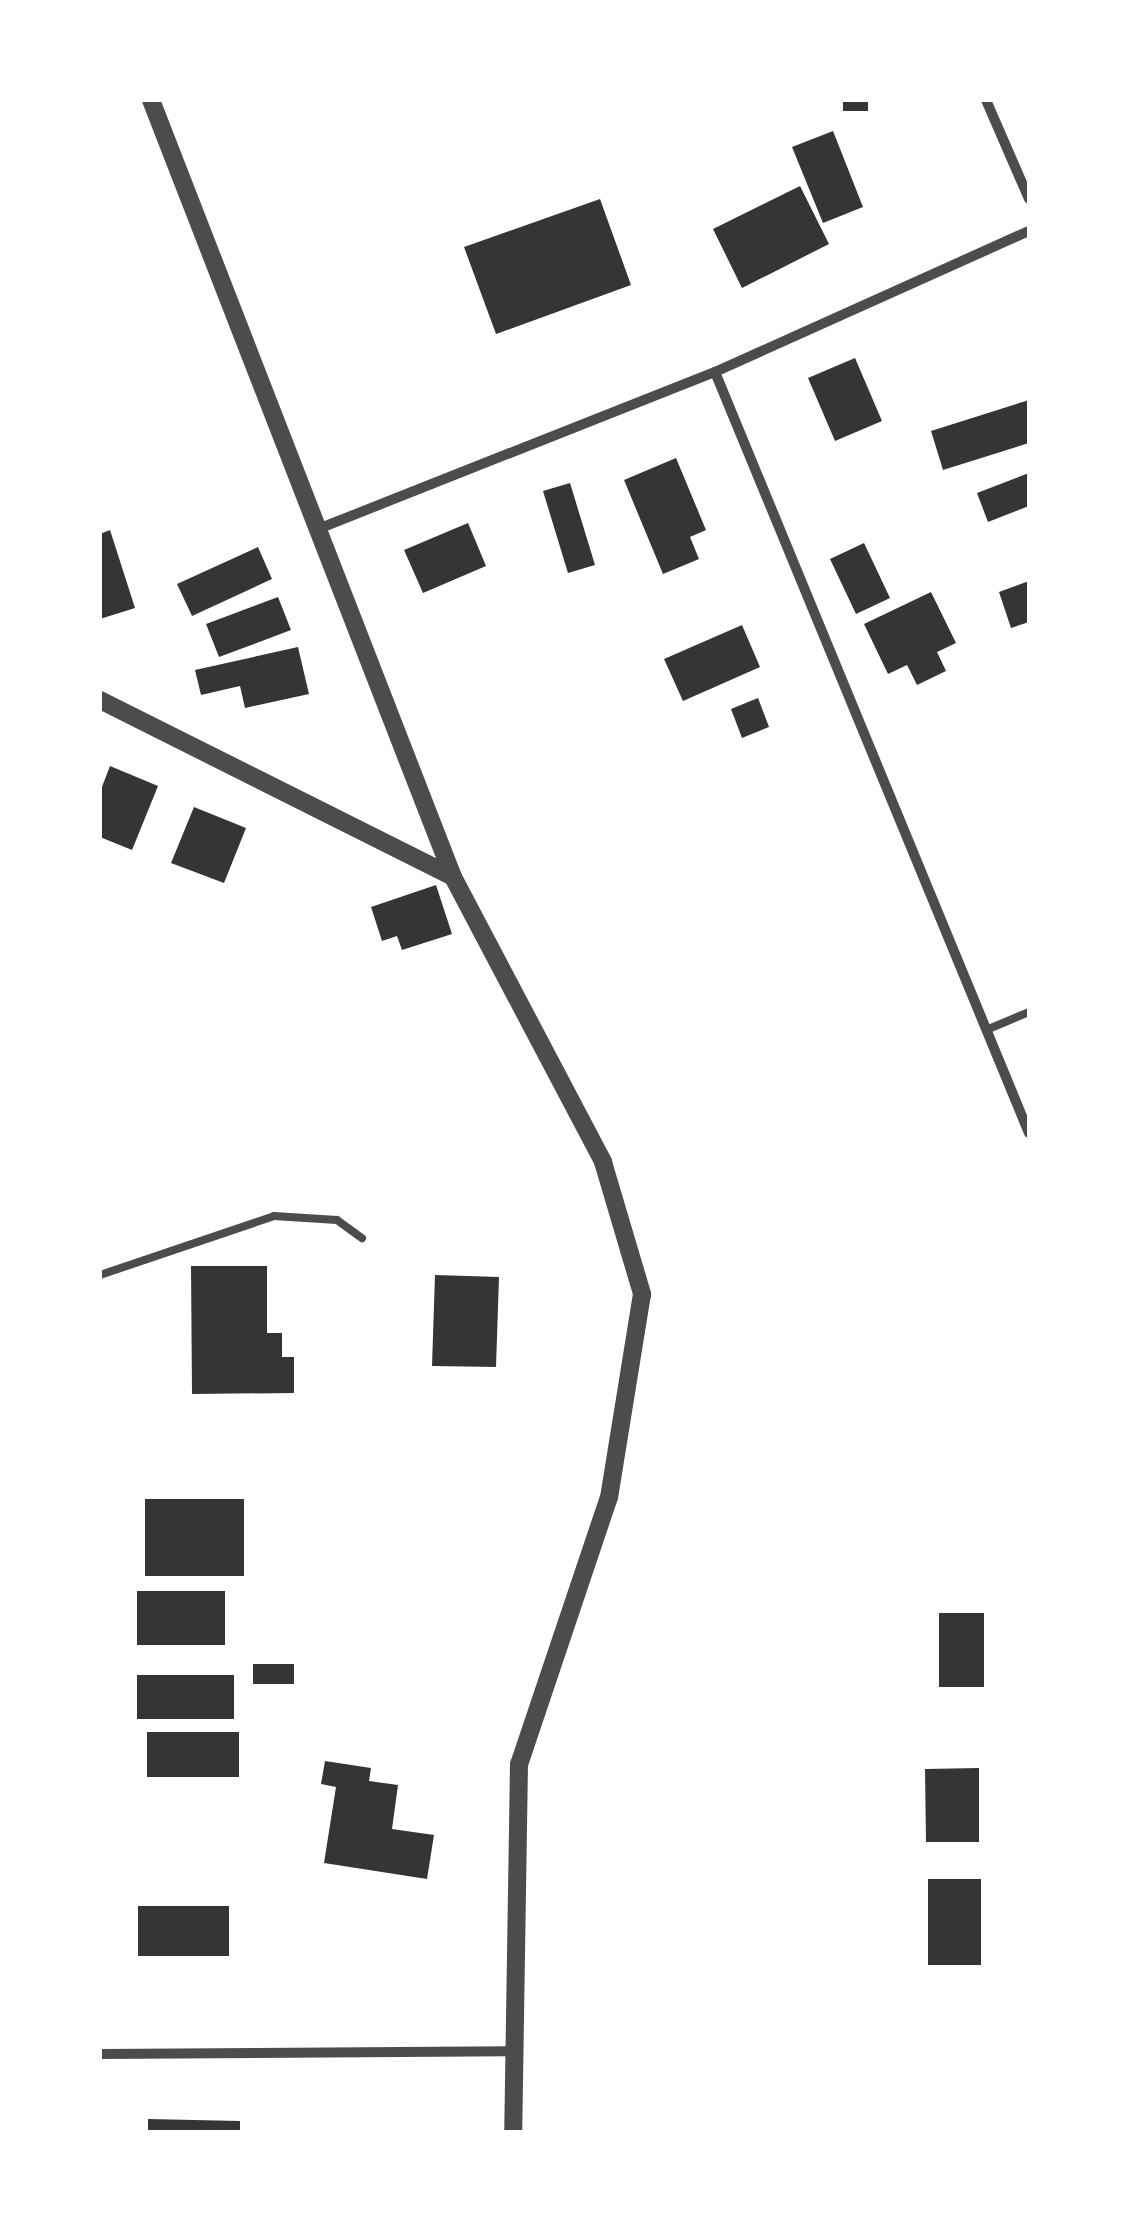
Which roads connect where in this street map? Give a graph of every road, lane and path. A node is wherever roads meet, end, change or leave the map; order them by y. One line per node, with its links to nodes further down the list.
1 (151, 100): 6 (street)
2 (986, 100): 3 (street)
3 (1029, 199)
4 (1029, 231): 5 (street)
5 (714, 372): 6 (street); 10 (street)
6 (318, 529): 8 (street)
7 (100, 700): 8 (street)
8 (453, 877): 14 (street)
9 (1029, 1012): 10 (lane)
10 (986, 1030): 11 (street)
11 (1029, 1133)
12 (362, 1238): 13 (lane)
13 (100, 1276)
14 (512, 2052): 15 (street); 16 (street)
15 (100, 2054)
16 (513, 2132)

